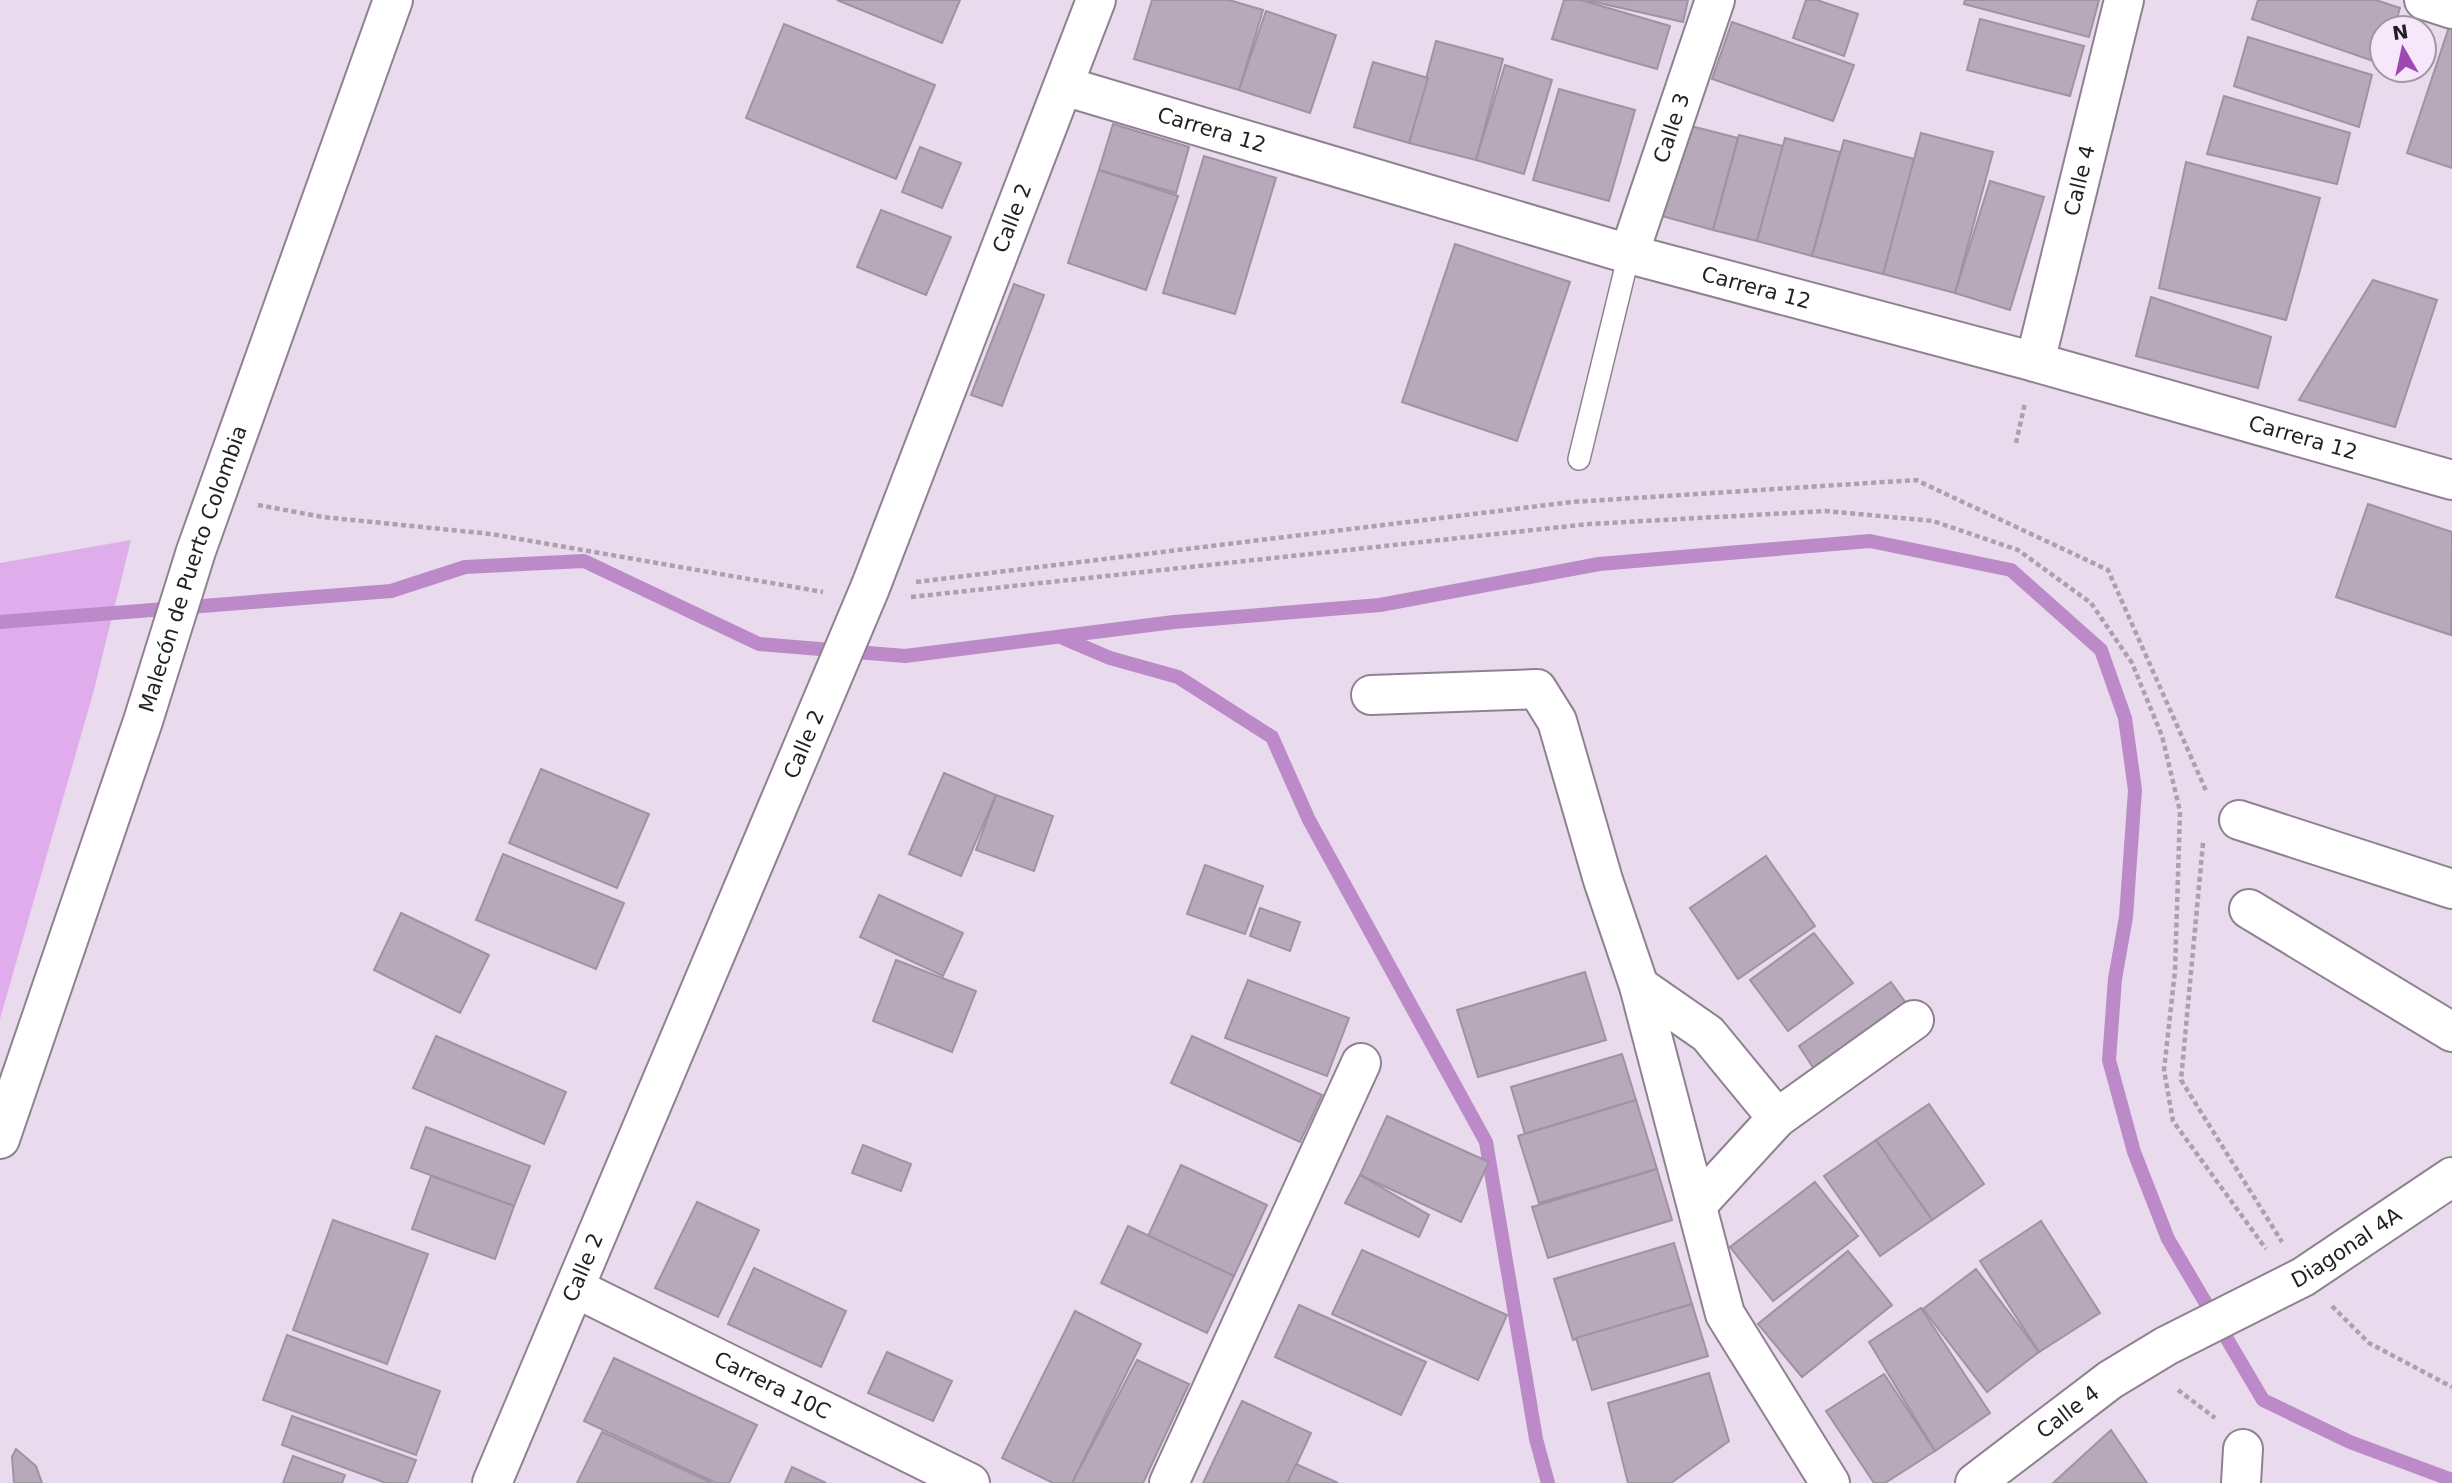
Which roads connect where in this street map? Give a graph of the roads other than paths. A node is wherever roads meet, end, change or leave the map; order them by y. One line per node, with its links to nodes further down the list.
1 (393, 0): 21 (street, Malecón de Puerto Colombia)
2 (1096, 0): 7 (street, Calle 2)
3 (1715, 0): 8 (street, Calle 3)
4 (2124, 0): 9 (street, Calle 4)
5 (2424, 0): 6 (street)
6 (2452, 9)
7 (1064, 86): 8 (street, Carrera 12); 24 (street, Calle 2)
8 (1629, 254): 9 (street, Carrera 12); 10 (lane)
9 (2035, 362): 11 (street, Carrera 12)
10 (1578, 459)
11 (2452, 480)
12 (1371, 695): 16 (street)
13 (2239, 820): 14 (street)
14 (2452, 889)
15 (2249, 909): 18 (street)
16 (1639, 986): 20 (street); 23 (street)
17 (1914, 1020): 20 (street)
18 (2452, 1032)
19 (1361, 1063): 28 (street)
20 (1777, 1118): 23 (street)
21 (0, 1139)
22 (2452, 1177): 25 (street, Diagonal 4A)
23 (1698, 1205): 29 (street)
24 (575, 1288): 26 (street, Calle 2); 27 (street, Carrera 10C)
25 (2154, 1353): 30 (street, Calle 4)
26 (492, 1483)
27 (970, 1483)
28 (1169, 1483)
29 (1830, 1483)
30 (1975, 1483)

